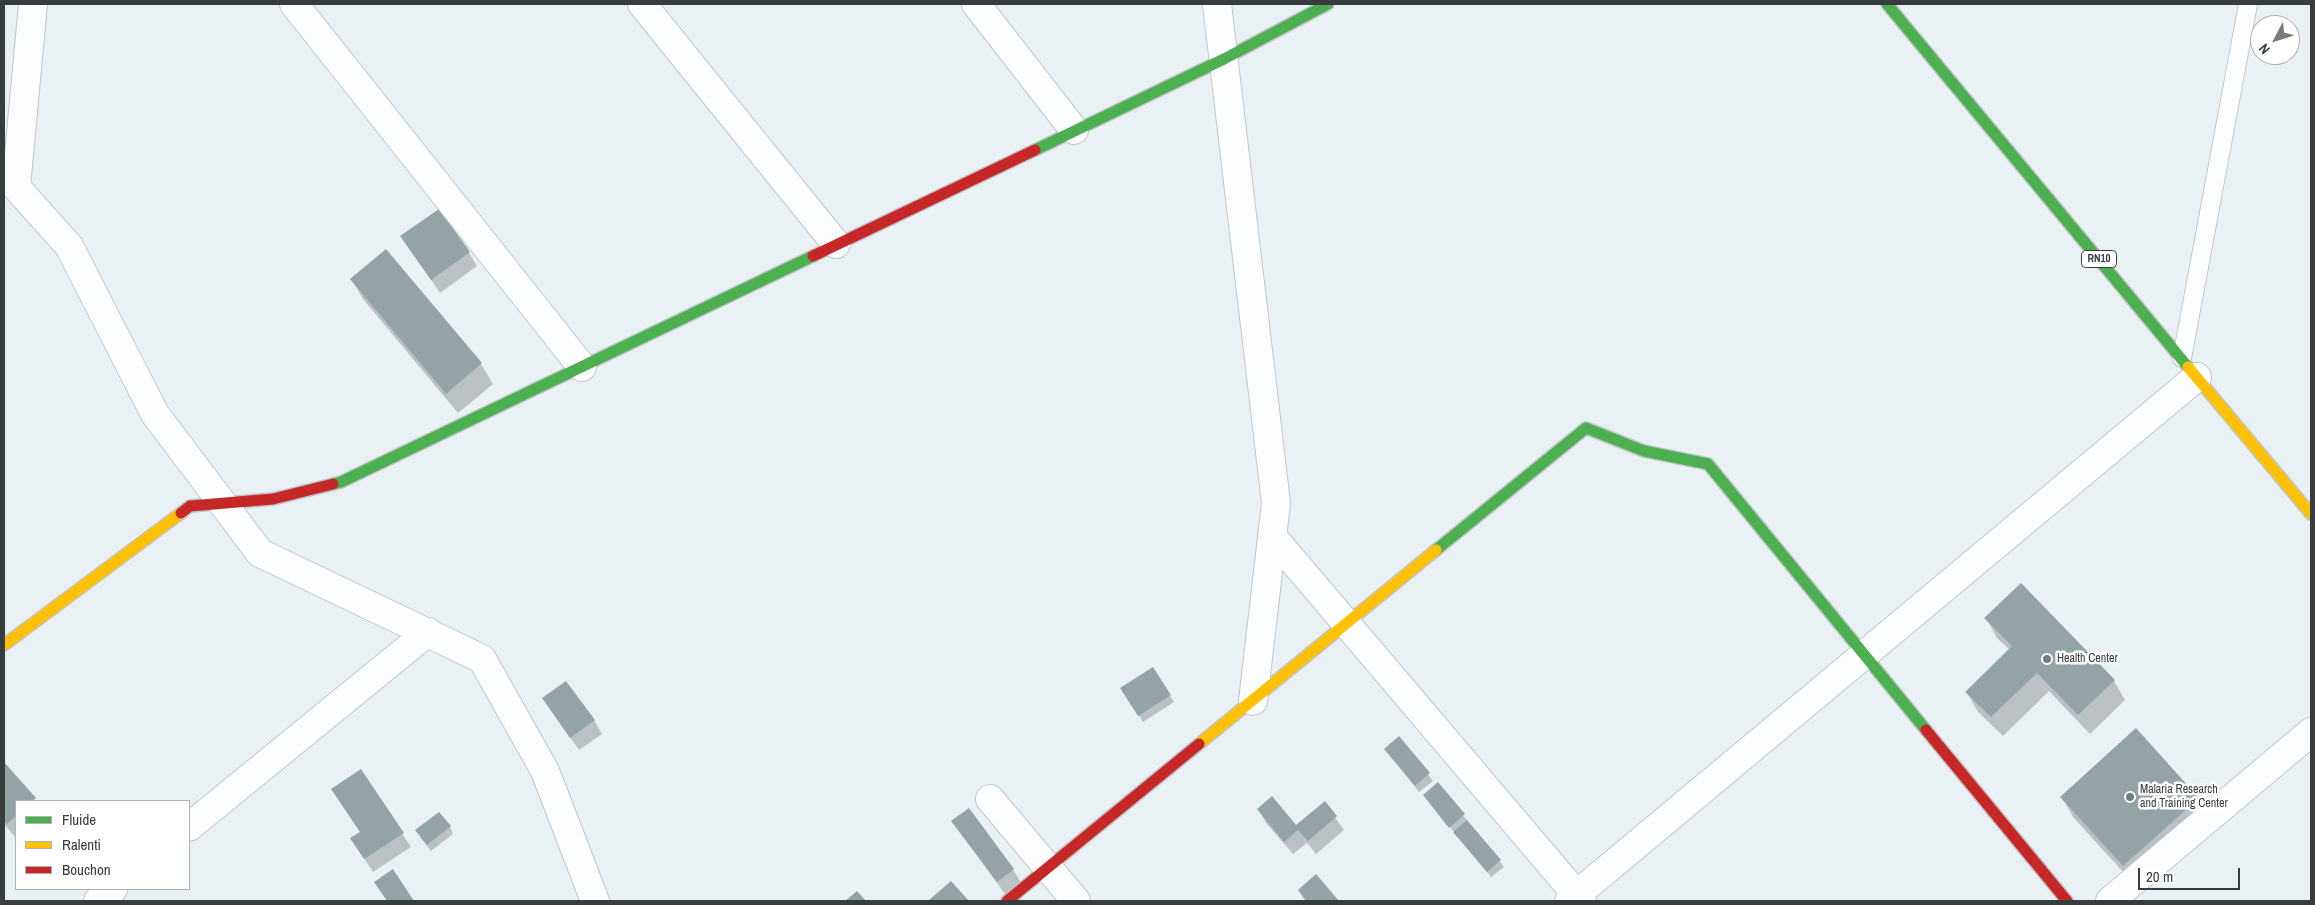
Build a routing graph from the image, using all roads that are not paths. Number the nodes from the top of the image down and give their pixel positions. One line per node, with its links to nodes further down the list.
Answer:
1 (33, 4): 14 (street)
2 (294, 4): 12 (street)
3 (642, 4): 11 (street)
4 (976, 4): 10 (street)
5 (1218, 4): 9 (street)
6 (1328, 4): 9 (main road)
7 (1887, 4): 13 (main road, RN10)
8 (2248, 4): 13 (lane)
9 (1224, 59): 10 (main road); 16 (street)
10 (1074, 130): 11 (main road)
11 (836, 244): 12 (main road)
12 (582, 367): 14 (main road)
13 (2189, 368): 15 (main road, RN10); 20 (street)
14 (223, 503): 18 (street); 19 (main road)
15 (2311, 514)
16 (1272, 536): 17 (street); 21 (street)
17 (1347, 624): 20 (main road); 21 (main road); 27 (street)
18 (428, 632): 24 (street); 29 (street)
19 (4, 645)
20 (1865, 653): 27 (street); 32 (main road)
21 (1253, 701): 25 (main road)
22 (2311, 732): 33 (street)
23 (990, 799): 25 (street)
24 (190, 826)
25 (1048, 868): 30 (main road); 31 (street)
26 (112, 890): 28 (street)
27 (1576, 899)
28 (98, 901)
29 (595, 901)
30 (1007, 901)
31 (1076, 901)
32 (2067, 901)
33 (2110, 901)

